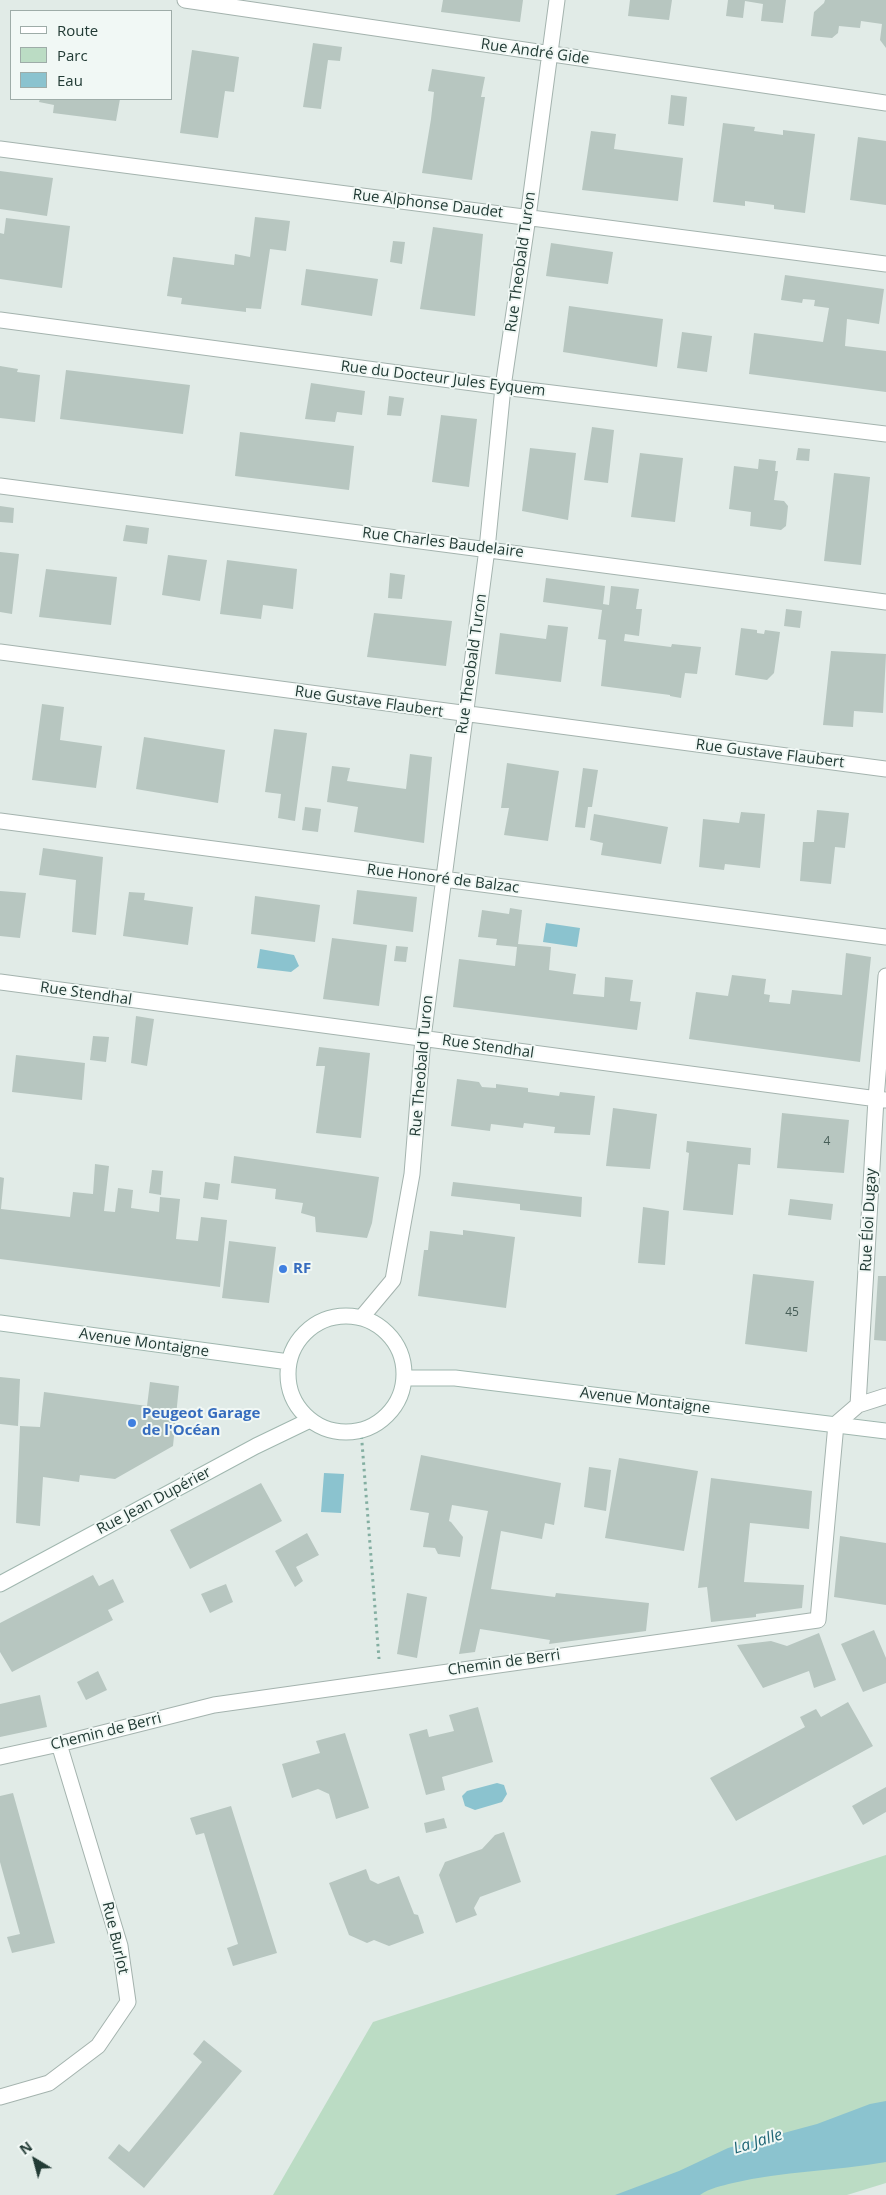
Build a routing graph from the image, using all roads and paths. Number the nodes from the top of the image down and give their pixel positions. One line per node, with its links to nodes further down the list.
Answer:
1 (185, 0): 3 (street, Rue André Gide)
2 (557, 0): 3 (street, Rue Theobald Turon)
3 (550, 54): 4 (street, Rue André Gide); 6 (street, Rue Theobald Turon)
4 (886, 103)
5 (0, 149): 6 (street, Rue Alphonse Daudet)
6 (528, 217): 7 (street, Rue Alphonse Daudet); 9 (street, Rue Theobald Turon)
7 (886, 264)
8 (0, 320): 9 (street, Rue du Docteur Jules Eyquem)
9 (503, 387): 10 (street, Rue du Docteur Jules Eyquem); 12 (street, Rue Theobald Turon)
10 (886, 434)
11 (0, 486): 12 (street, Rue Charles Baudelaire)
12 (487, 549): 13 (street, Rue Charles Baudelaire); 15 (street, Rue Theobald Turon)
13 (886, 602)
14 (0, 652): 15 (street, Rue Gustave Flaubert)
15 (465, 715): 16 (street, Rue Gustave Flaubert); 18 (street, Rue Theobald Turon)
16 (886, 769)
17 (0, 820): 18 (street, Rue Honoré de Balzac)
18 (444, 879): 19 (street, Rue Honoré de Balzac); 22 (street, Rue Theobald Turon)
19 (886, 936)
20 (886, 976): 23 (street, Rue Éloi Dugay)
21 (0, 982): 22 (street, Rue Stendhal)
22 (423, 1038): 23 (street, Rue Stendhal); 24 (street, Rue Theobald Turon)
23 (881, 1100): 29 (street, Rue Éloi Dugay)
24 (362, 1317): 26 (street); 27 (street)
25 (0, 1323): 26 (street, Avenue Montaigne)
26 (289, 1362): 30 (street)
27 (404, 1378): 31 (street, Avenue Montaigne); 32 (street)
28 (886, 1396): 29 (street)
29 (858, 1405): 31 (street)
30 (310, 1420): 32 (street); 34 (street, Rue Jean Dupérier)
31 (836, 1424): 33 (street, Avenue Montaigne); 35 (street, Chemin de Berri)
32 (361, 1430): 35 (path)
33 (886, 1431)
34 (0, 1584)
35 (380, 1680): 36 (street, Chemin de Berri)
36 (59, 1744): 37 (street, Chemin de Berri); 38 (street, Rue Burlot)
37 (0, 1757)
38 (0, 2097)

